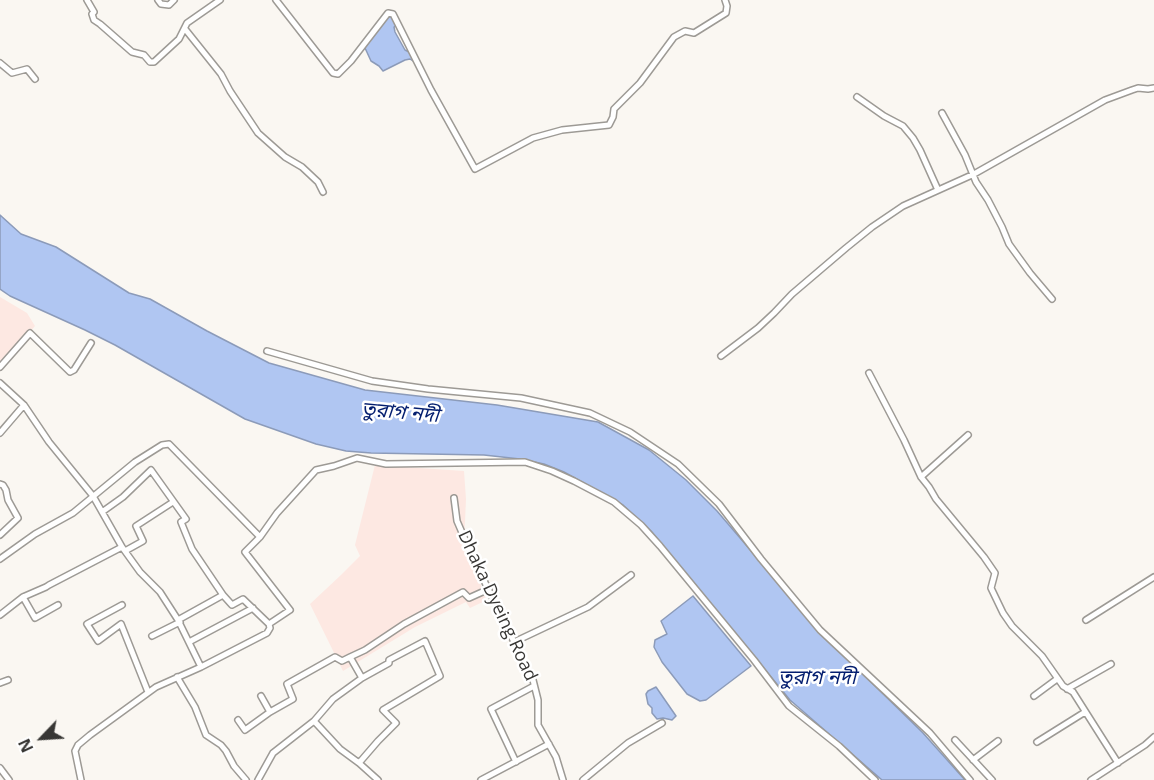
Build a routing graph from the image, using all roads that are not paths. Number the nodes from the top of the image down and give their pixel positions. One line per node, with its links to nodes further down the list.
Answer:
1 (87, 0): 7 (street)
2 (158, 0): 3 (street)
3 (174, 0)
4 (220, 0): 7 (street)
5 (276, 0): 6 (street)
6 (725, 0)
7 (185, 29): 15 (street)
8 (0, 63): 9 (street)
9 (35, 79)
10 (1154, 88): 13 (street)
11 (857, 97): 14 (street)
12 (942, 113): 13 (street)
13 (974, 174): 14 (street); 16 (street)
14 (938, 190): 19 (street)
15 (323, 192)
16 (1052, 299)
17 (91, 343): 20 (street)
18 (267, 351): 90 (street)
19 (721, 356)
20 (0, 367)
21 (868, 373): 28 (street)
22 (0, 383): 23 (street)
23 (24, 405): 24 (street); 30 (street)
24 (0, 433)
25 (968, 435): 28 (street)
26 (142, 458): 27 (street); 30 (street); 35 (street)
27 (151, 470): 32 (street); 33 (street)
28 (921, 477): 58 (street)
29 (0, 484): 34 (street)
30 (93, 496): 33 (street); 37 (street)
31 (454, 498): 40 (street, Dhaka Dyeing Road)
32 (173, 502): 36 (street); 41 (street)
33 (102, 512): 36 (street)
34 (0, 535)
35 (260, 537): 49 (street); 89 (street)
36 (124, 549): 42 (street); 48 (street)
37 (0, 559)
38 (631, 575): 52 (street)
39 (1154, 577): 47 (street)
40 (489, 589): 52 (street, Dhaka Dyeing Road); 53 (street)
41 (223, 595): 45 (street); 48 (street)
42 (23, 597): 43 (street); 46 (street)
43 (58, 605)
44 (122, 605): 63 (street)
45 (253, 608): 49 (street); 51 (street)
46 (0, 615)
47 (1086, 620)
48 (179, 621): 50 (street); 51 (street)
49 (269, 624): 55 (street)
50 (152, 636)
51 (189, 642): 55 (street)
52 (514, 642): 61 (street, Dhaka Dyeing Road)
53 (350, 657): 57 (street); 66 (street)
54 (1111, 664): 62 (street)
55 (201, 667): 56 (street)
56 (177, 677): 63 (street); 83 (street)
57 (362, 678): 69 (street); 78 (street)
58 (1057, 679): 62 (street); 65 (street)
59 (8, 680): 60 (street)
60 (0, 683)
61 (534, 686): 75 (street, Dhaka Dyeing Road); 77 (street)
62 (1067, 689): 67 (street)
63 (148, 692): 82 (street)
64 (261, 696): 66 (street)
65 (1034, 696)
66 (270, 712): 68 (street)
67 (1085, 712): 74 (street); 79 (street)
68 (238, 720)
69 (314, 721): 78 (street); 84 (street)
70 (662, 723): 88 (street)
71 (1154, 737): 79 (street)
72 (955, 740): 76 (street)
73 (998, 741): 76 (street)
74 (1037, 742)
75 (549, 744): 77 (street); 87 (street, Dhaka Dyeing Road)
76 (973, 760): 91 (street)
77 (516, 762): 86 (street)
78 (359, 763): 85 (street)
79 (1118, 763): 92 (street)
80 (0, 768): 81 (street)
81 (9, 780)
82 (81, 780)
83 (246, 780)
84 (258, 780)
85 (378, 780)
86 (482, 780)
87 (563, 780)
88 (583, 780)
89 (875, 780)
90 (970, 780)
91 (992, 780)
92 (1091, 780)

